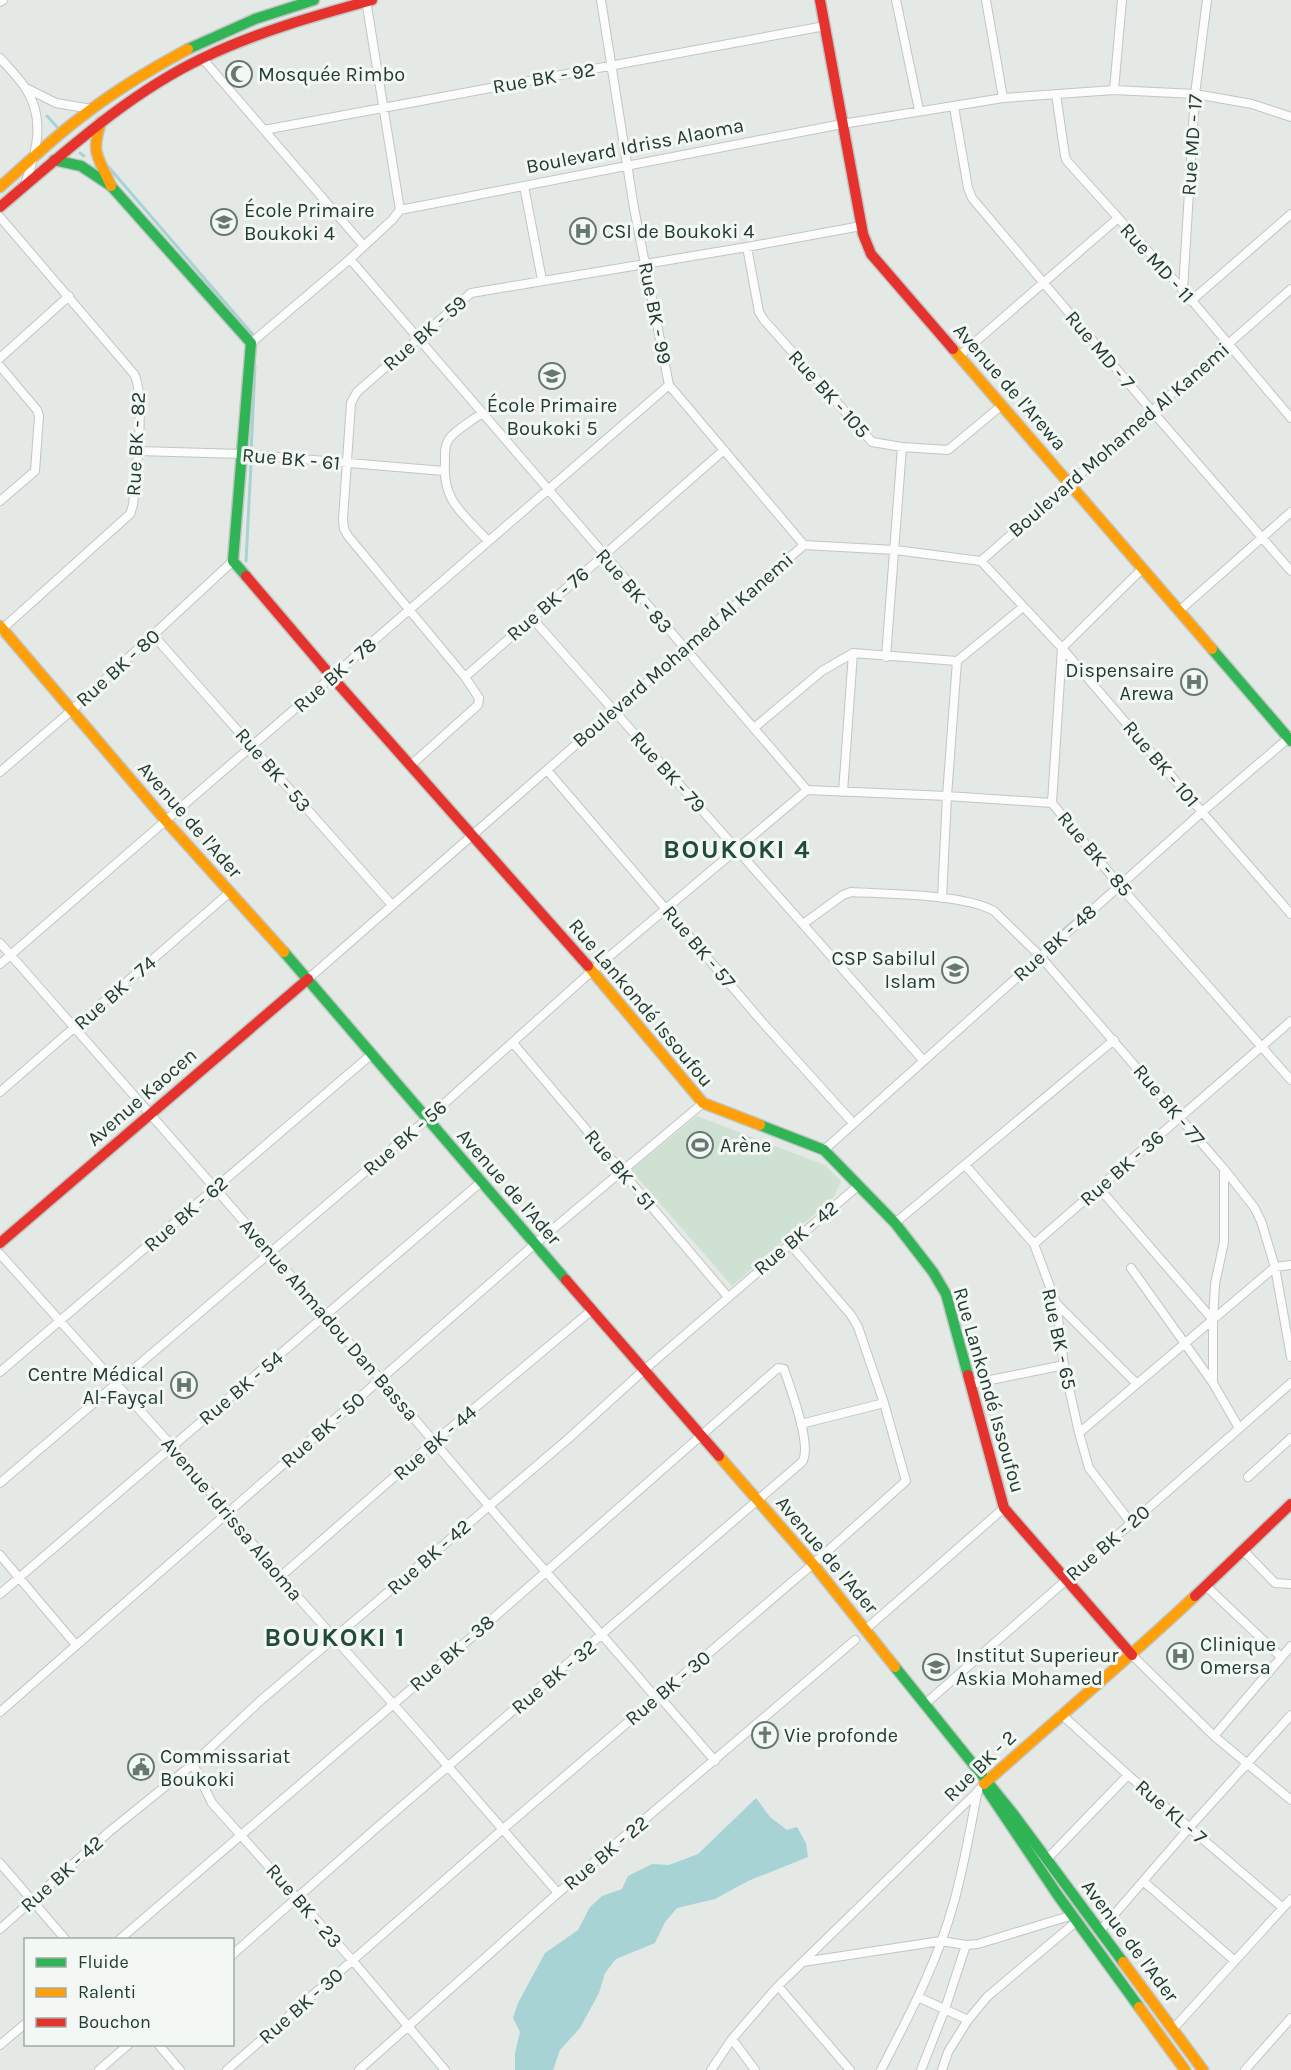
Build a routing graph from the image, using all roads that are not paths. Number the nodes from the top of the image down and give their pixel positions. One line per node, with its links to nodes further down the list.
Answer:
1 (314, 0): 20 (street)
2 (368, 0): 11 (street); 18 (street)
3 (601, 0): 12 (street, Rue BK - 99)
4 (820, 0): 9 (street, Avenue de l'Arewa)
5 (896, 0): 21 (street)
6 (986, 0): 17 (street)
7 (1122, 0): 14 (street)
8 (1208, 0): 16 (street, Rue MD - 17)
9 (825, 26): 12 (street, Rue BK - 92); 24 (street, Avenue de l'Arewa)
10 (0, 58): 13 (street)
11 (202, 58): 23 (street); 25 (street)
12 (611, 66): 18 (street, Rue BK - 92); 28 (street, Rue BK - 99)
13 (25, 87): 20 (street); 26 (street)
14 (1114, 90): 15 (street, Boulevard Idriss Alaoma); 16 (street, Boulevard Idriss Alaoma)
15 (1056, 94): 17 (street, Boulevard Idriss Alaoma); 37 (street, Rue MD - 11)
16 (1195, 94): 22 (street, Boulevard Idriss Alaoma); 46 (street, Rue MD - 17)
17 (1003, 98): 19 (street, Boulevard Idriss Alaoma)
18 (383, 107): 25 (street, Rue BK - 92); 34 (street)
19 (954, 107): 21 (street, Boulevard Idriss Alaoma); 44 (street, Rue MD - 7)
20 (91, 109): 26 (street)
21 (919, 110): 24 (street, Boulevard Idriss Alaoma)
22 (1291, 117)
23 (100, 122): 27 (street); 29 (street)
24 (842, 124): 28 (street, Boulevard Idriss Alaoma); 38 (street, Avenue de l'Arewa)
25 (264, 130): 39 (street)
26 (34, 157): 31 (street); 32 (street)
27 (54, 160): 29 (street); 32 (street)
28 (627, 165): 30 (street, Boulevard Idriss Alaoma); 42 (street, Rue BK - 99)
29 (111, 186): 50 (street)
30 (524, 186): 34 (street, Boulevard Idriss Alaoma); 43 (street)
31 (0, 187)
32 (23, 187): 33 (street)
33 (0, 207)
34 (399, 210): 39 (street)
35 (1291, 214): 48 (street)
36 (0, 217): 47 (street, Rue BK - 82)
37 (1118, 219): 44 (street); 46 (street, Rue MD - 11)
38 (861, 226): 40 (street, Rue BK - 59); 52 (street, Avenue de l'Arewa)
39 (364, 246): 41 (street)
40 (747, 247): 42 (street, Rue BK - 59); 60 (street, Rue BK - 105)
41 (350, 259): 49 (street, Rue BK - 83); 50 (street)
42 (645, 264): 43 (street, Rue BK - 59); 55 (street, Rue BK - 99)
43 (542, 280): 49 (street, Rue BK - 59)
44 (1043, 283): 52 (street); 57 (street, Rue MD - 7)
45 (1291, 289): 51 (street, Boulevard Mohamed Al Kanemi)
46 (1183, 290): 48 (street, Rue MD - 11)
47 (69, 296): 53 (street); 62 (street, Rue BK - 82)
48 (1191, 301): 51 (street, Rue MD - 11)
49 (417, 338): 58 (street, Rue BK - 83); 64 (street, Rue BK - 59)
50 (251, 343): 63 (street)
51 (1228, 345): 57 (street, Boulevard Mohamed Al Kanemi); 59 (street, Rue MD - 11)
52 (959, 356): 56 (street, Avenue de l'Arewa)
53 (0, 358)
54 (0, 366): 68 (street)
55 (669, 385): 61 (street, Rue BK - 99); 67 (street, Rue BK - 78)
56 (1001, 406): 60 (street, Rue BK - 105); 66 (street, Avenue de l'Arewa)
57 (1152, 411): 66 (street, Boulevard Mohamed Al Kanemi); 70 (street, Rue MD - 7)
58 (482, 413): 65 (street); 67 (street, Rue BK - 83)
59 (1291, 418)
60 (902, 447): 73 (street)
61 (724, 450): 72 (street, Rue BK - 99); 74 (street, Rue BK - 76)
62 (138, 451): 63 (street, Rue BK - 61); 83 (street, Rue BK - 82)
63 (242, 454): 64 (street, Rue BK - 61); 75 (street)
64 (346, 464): 65 (street, Rue BK - 61); 81 (street, Rue BK - 59)
65 (444, 471): 71 (street)
66 (1069, 483): 76 (street, Boulevard Mohamed Al Kanemi); 77 (street, Avenue de l'Arewa)
67 (547, 489): 71 (street, Rue BK - 78); 74 (street, Rue BK - 83)
68 (0, 501)
69 (1291, 512): 70 (street)
70 (1261, 536): 78 (street, Rue MD - 7); 80 (street)
71 (488, 541): 81 (street, Rue BK - 78)
72 (804, 544): 73 (street, Boulevard Mohamed Al Kanemi); 85 (street, Boulevard Mohamed Al Kanemi)
73 (895, 550): 76 (street, Boulevard Mohamed Al Kanemi); 88 (street)
74 (603, 555): 82 (street, Rue BK - 76); 85 (street, Rue BK - 83)
75 (233, 561): 84 (street, Rue BK - 80); 90 (street, Rue Lankondé Issoufou)
76 (981, 561): 79 (street, Rue BK - 101)
77 (1142, 569): 80 (street, Avenue de l'Arewa); 86 (street)
78 (1291, 571)
79 (1023, 607): 86 (street, Rue BK - 101); 89 (street)
80 (1179, 610): 95 (street, Avenue de l'Arewa)
81 (409, 611): 90 (street, Rue BK - 78); 91 (street, Rue BK - 59)
82 (532, 618): 91 (street, Rue BK - 76); 92 (street, Rue BK - 79)
83 (1, 629): 93 (street, Avenue de l'Ader)
84 (153, 636): 93 (street, Rue BK - 80); 96 (street, Rue BK - 53)
85 (684, 648): 92 (street, Boulevard Mohamed Al Kanemi); 94 (street, Rue BK - 83)
86 (1062, 648): 103 (street, Rue BK - 85); 104 (street, Rue BK - 101)
87 (853, 654): 88 (street); 94 (street); 101 (street)
88 (886, 657): 89 (street)
89 (957, 661): 102 (street)
90 (332, 677): 96 (street, Rue BK - 78); 97 (street, Rue Lankondé Issoufou)
91 (465, 677): 97 (street)
92 (614, 710): 98 (street, Boulevard Mohamed Al Kanemi); 107 (street, Rue BK - 79)
93 (71, 711): 99 (street, Rue BK - 80); 105 (street, Avenue de l'Ader)
94 (754, 728): 100 (street, Rue BK - 83)
95 (1290, 738): 104 (street, Rue BK - 48)
96 (252, 747): 105 (street, Rue BK - 78); 111 (street, Rue BK - 53)
97 (411, 765): 106 (street, Rue Lankondé Issoufou)
98 (547, 770): 106 (street, Boulevard Mohamed Al Kanemi); 112 (street, Rue BK - 57)
99 (0, 772)
100 (807, 790): 101 (street); 107 (street, Rue BK - 56)
101 (843, 792): 102 (street)
102 (947, 796): 103 (street); 110 (street)
103 (1052, 803): 108 (street, Rue BK - 85)
104 (1202, 812): 108 (street, Rue BK - 48); 113 (street, Rue BK - 101)
105 (166, 821): 109 (street, Avenue de l'Ader); 116 (street, Rue BK - 78)
106 (471, 836): 111 (street, Boulevard Mohamed Al Kanemi); 119 (street, Rue Lankondé Issoufou)
107 (737, 849): 112 (street, Rue BK - 56); 114 (street, Rue BK - 79)
108 (1119, 885): 117 (street, Rue BK - 48); 125 (street, Rue BK - 85)
109 (230, 893): 120 (street, Avenue de l'Ader); 122 (street, Rue BK - 74)
110 (942, 898): 114 (street); 117 (street)
111 (392, 905): 120 (street, Boulevard Mohamed Al Kanemi)
112 (666, 909): 119 (street, Rue BK - 56); 134 (street, Rue BK - 57)
113 (1291, 914)
114 (803, 924): 127 (street, Rue BK - 79)
115 (0, 943): 116 (street, Avenue Ahmadou Dan Bassa)
116 (10, 955): 118 (street, Rue BK - 78); 122 (street, Avenue Ahmadou Dan Bassa)
117 (1040, 956): 123 (street, Rue BK - 77); 127 (street, Rue BK - 48)
118 (0, 964)
119 (592, 971): 124 (street, Rue BK - 56); 130 (street, Rue Lankondé Issoufou)
120 (308, 979): 126 (street, Avenue de l'Ader); 131 (street, Avenue Kaocen)
121 (1291, 1021): 125 (street, Rue BK - 36)
122 (76, 1028): 129 (street, Rue BK - 74); 131 (street, Avenue Ahmadou Dan Bassa)
123 (1114, 1040): 132 (street, Rue BK - 77); 136 (street)
124 (513, 1043): 133 (street, Rue BK - 56); 138 (street, Rue BK - 51)
125 (1262, 1047): 128 (street, Rue BK - 85); 132 (street, Rue BK - 36)
126 (372, 1054): 133 (street, Avenue de l'Ader); 141 (street, Rue BK - 62)
127 (923, 1060): 134 (street, Rue BK - 48)
128 (1291, 1080)
129 (0, 1092)
130 (702, 1103): 135 (street, Rue Lankondé Issoufou); 138 (street, Rue BK - 50)
131 (150, 1115): 141 (street, Avenue Ahmadou Dan Bassa); 144 (street, Avenue Kaocen)
132 (1179, 1118): 137 (street, Rue BK - 77); 142 (street, Rue BK - 36)
133 (427, 1119): 139 (street, Avenue de l'Ader); 148 (street, Rue BK - 56)
134 (853, 1123): 135 (street, Rue BK - 48)
135 (824, 1150): 140 (street, Rue Lankondé Issoufou)
136 (966, 1166): 143 (street); 147 (street, Rue BK - 65)
137 (1224, 1169): 151 (street, Rue BK - 77); 157 (street)
138 (622, 1171): 145 (street, Rue BK - 50); 153 (street, Rue BK - 51)
139 (482, 1182): 145 (street, Avenue de l'Ader); 156 (street, Rue BK - 54)
140 (859, 1185): 143 (street, Rue Lankondé Issoufou); 146 (street, Rue BK - 42)
141 (216, 1188): 148 (street, Avenue Ahmadou Dan Bassa); 158 (street, Rue BK - 62)
142 (1099, 1188): 147 (street, Rue BK - 36); 157 (street)
143 (896, 1223): 169 (street, Rue Lankondé Issoufou)
144 (0, 1243)
145 (535, 1244): 155 (street, Avenue de l'Ader); 165 (street, Rue BK - 50)
146 (790, 1244): 153 (street, Rue BK - 42); 171 (street, Rue BK - 30)
147 (1034, 1244): 154 (street, Rue BK - 65)
148 (272, 1252): 156 (street, Avenue Ahmadou Dan Bassa); 168 (street, Rue BK - 56)
149 (0, 1254): 158 (street, Avenue Idrissa Alaoma)
150 (1291, 1265): 151 (street)
151 (1275, 1267): 157 (street); 160 (street)
152 (1131, 1268): 159 (street)
153 (728, 1297): 163 (street, Rue BK - 42)
154 (1056, 1303): 161 (street, Rue BK - 65); 170 (street)
155 (592, 1310): 163 (street, Avenue de l'Ader); 177 (street, Rue BK - 44)
156 (327, 1316): 165 (street, Avenue Ahmadou Dan Bassa); 178 (street, Rue BK - 54)
157 (1213, 1320): 159 (street); 166 (street)
158 (60, 1321): 164 (street, Rue BK - 62); 168 (street, Avenue Idrissa Alaoma)
159 (1184, 1343): 166 (street); 170 (street)
160 (1291, 1357)
161 (1064, 1365): 169 (street); 174 (street, Rue BK - 65)
162 (784, 1369): 172 (street, Rue BK - 32); 175 (street, Rue BK - 38)
163 (644, 1370): 175 (street, Avenue de l'Ader); 183 (street, Rue BK - 42)
164 (0, 1372)
165 (381, 1379): 177 (street, Avenue Ahmadou Dan Bassa); 185 (street, Rue BK - 50)
166 (1213, 1383): 173 (street)
167 (1291, 1383): 173 (street, Rue BK - 20)
168 (116, 1384): 178 (street, Avenue Idrissa Alaoma); 180 (street, Rue BK - 56)
169 (971, 1384): 184 (street, Rue Lankondé Issoufou)
170 (1137, 1384): 174 (street)
171 (884, 1402): 172 (street); 189 (street, Rue BK - 30)
172 (801, 1424): 181 (street, Rue BK - 32)
173 (1239, 1428): 186 (street, Rue BK - 20)
174 (1079, 1433): 186 (street, Rue BK - 65)
175 (701, 1436): 181 (street, Avenue de l'Ader); 190 (street, Rue BK - 38)
176 (1291, 1438): 179 (street)
177 (434, 1442): 183 (street, Avenue Ahmadou Dan Bassa); 192 (street, Rue BK - 44)
178 (172, 1446): 185 (street, Avenue Idrissa Alaoma); 191 (street, Rue BK - 54)
179 (1248, 1477)
180 (0, 1483)
181 (758, 1500): 189 (street, Avenue de l'Ader); 198 (street, Rue BK - 32)
182 (1291, 1504): 187 (street, Rue BK - 2)
183 (488, 1506): 190 (street, Avenue Ahmadou Dan Bassa); 199 (street, Rue BK - 42)
184 (1004, 1508): 193 (street, Rue Lankondé Issoufou); 197 (street)
185 (227, 1512): 192 (street, Avenue Idrissa Alaoma); 201 (street, Rue BK - 50)
186 (1131, 1523): 193 (street, Rue BK - 20)
187 (1243, 1550): 194 (street); 195 (street, Rue BK - 2)
188 (0, 1555): 191 (street)
189 (813, 1564): 197 (street, Avenue de l'Ader); 205 (street, Rue BK - 30)
190 (546, 1571): 198 (street, Avenue Ahmadou Dan Bassa); 206 (street, Rue BK - 38)
191 (20, 1577): 196 (street, Rue BK - 54); 201 (street)
192 (280, 1577): 199 (street, Avenue Idrissa Alaoma)
193 (1065, 1580): 203 (street, Rue Lankondé Issoufou); 207 (street, Rue BK - 20)
194 (1291, 1584)
195 (1206, 1586): 203 (street, Rue BK - 2); 204 (street)
196 (0, 1594)
197 (866, 1629): 207 (street, Avenue de l'Ader)
198 (603, 1635): 205 (street, Avenue Ahmadou Dan Bassa); 215 (street, Rue BK - 32)
199 (335, 1638): 206 (street, Avenue Idrissa Alaoma); 213 (street, Rue BK - 42)
200 (855, 1640): 212 (street, Rue BK - 22)
201 (76, 1645): 208 (street, Rue BK - 50)
202 (1291, 1646): 204 (street)
203 (1132, 1655): 209 (street, Rue BK - 2); 211 (street)
204 (1281, 1657): 211 (street)
205 (657, 1697): 212 (street, Avenue Ahmadou Dan Bassa); 220 (street, Rue BK - 30)
206 (393, 1703): 215 (street, Avenue Idrissa Alaoma); 221 (street, Rue BK - 38)
207 (925, 1704): 217 (street, Avenue de l'Ader)
208 (0, 1712)
209 (1061, 1714): 216 (street, Rue KL - 7); 217 (street, Rue BK - 2)
210 (1291, 1715): 214 (street)
211 (1214, 1736): 214 (street)
212 (715, 1761): 225 (street, Rue BK - 22)
213 (193, 1764): 221 (street, Rue BK - 23); 228 (street, Rue BK - 42)
214 (1248, 1764): 218 (street); 219 (street)
215 (449, 1767): 220 (street, Avenue Idrissa Alaoma); 226 (street, Rue BK - 32)
216 (1128, 1775): 219 (street, Rue KL - 7); 222 (street)
217 (983, 1784): 222 (street, Avenue de l'Ader); 230 (street, Avenue de l'Ader); 235 (street); 240 (street, Rue BK - 2)
218 (1291, 1800)
219 (1189, 1828): 224 (street); 229 (street, Rue KL - 7)
220 (503, 1829): 225 (street, Avenue Idrissa Alaoma); 238 (street, Rue BK - 30)
221 (241, 1834): 226 (street, Rue BK - 23); 234 (street, Rue BK - 38)
222 (1047, 1859): 232 (street, Avenue de l'Ader)
223 (0, 1863): 228 (street)
224 (1143, 1881): 232 (street); 239 (street)
225 (558, 1893): 247 (street, Rue BK - 22)
226 (297, 1898): 237 (street, Rue BK - 32); 238 (street, Rue BK - 23)
227 (1291, 1899): 229 (street)
228 (32, 1900): 231 (street, Rue BK - 42); 233 (street)
229 (1283, 1908): 239 (street)
230 (1075, 1918): 236 (street); 245 (street); 264 (street, Avenue de l'Ader)
231 (0, 1929)
232 (1100, 1931): 248 (street, Avenue de l'Ader)
233 (64, 1938)
234 (121, 1938)
235 (941, 1941): 236 (street); 240 (street); 242 (street)
236 (966, 1945): 243 (street)
237 (234, 1953)
238 (353, 1961): 247 (street, Rue BK - 23); 255 (street, Rue BK - 30)
239 (1235, 1961): 248 (street)
240 (802, 1962): 241 (street, Rue BK - 2)
241 (778, 1986): 249 (street, Rue BK - 2); 260 (street)
242 (918, 1997): 243 (street); 261 (street)
243 (945, 2009): 245 (street); 262 (street)
244 (1291, 2018): 266 (street)
245 (968, 2020): 263 (street)
246 (24, 2025): 250 (street)
247 (408, 2027): 256 (street, Rue BK - 22); 257 (street, Rue BK - 23)
248 (1173, 2029): 265 (street, Avenue de l'Ader)
249 (732, 2038): 258 (street, Rue BK - 2); 259 (street)
250 (0, 2046)
251 (127, 2046): 253 (street)
252 (160, 2046): 254 (street)
253 (99, 2070)
254 (180, 2070)
255 (227, 2070)
256 (359, 2070)
257 (446, 2070)
258 (711, 2070)
259 (755, 2070)
260 (850, 2070)
261 (881, 2070)
262 (921, 2070)
263 (942, 2070)
264 (1185, 2070)
265 (1203, 2070)
266 (1245, 2070)

